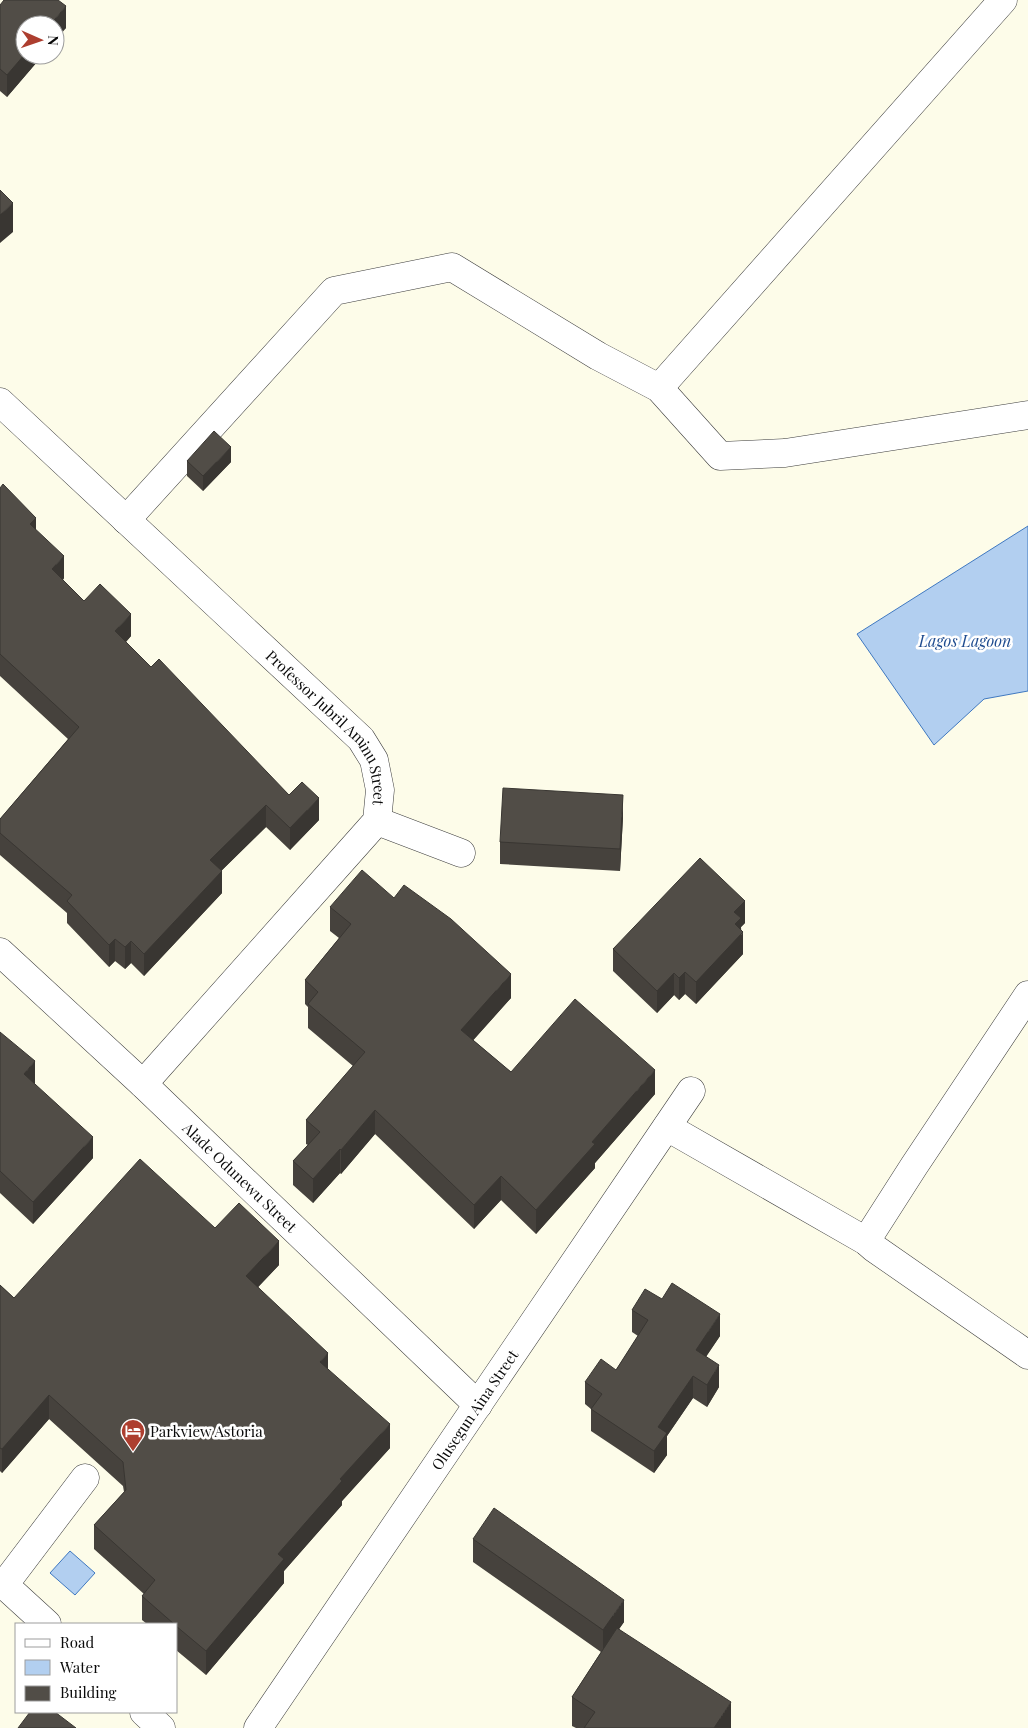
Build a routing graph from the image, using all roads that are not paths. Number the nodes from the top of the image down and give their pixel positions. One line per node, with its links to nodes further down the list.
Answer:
1 (1003, 0): 2 (street)
2 (659, 388): 4 (street); 5 (street)
3 (0, 402): 5 (street, Professor Jubril Aminu Street)
4 (1028, 415)
5 (126, 520): 6 (street, Professor Jubril Aminu Street)
6 (377, 820): 7 (street); 10 (street, Professor Jubril Aminu Street)
7 (461, 853)
8 (0, 952): 10 (street, Alade Odunewu Street)
9 (1028, 995): 13 (street)
10 (144, 1084): 15 (street, Alade Odunewu Street)
11 (691, 1091): 12 (street, Olusegun Aina Street)
12 (667, 1127): 13 (street); 15 (street, Olusegun Aina Street)
13 (866, 1241): 14 (street)
14 (1028, 1354)
15 (478, 1405): 21 (street, Olusegun Aina Street)
16 (85, 1478): 17 (street)
17 (2, 1583): 18 (street)
18 (46, 1623)
19 (145, 1713): 20 (street)
20 (162, 1728)
21 (258, 1728)

